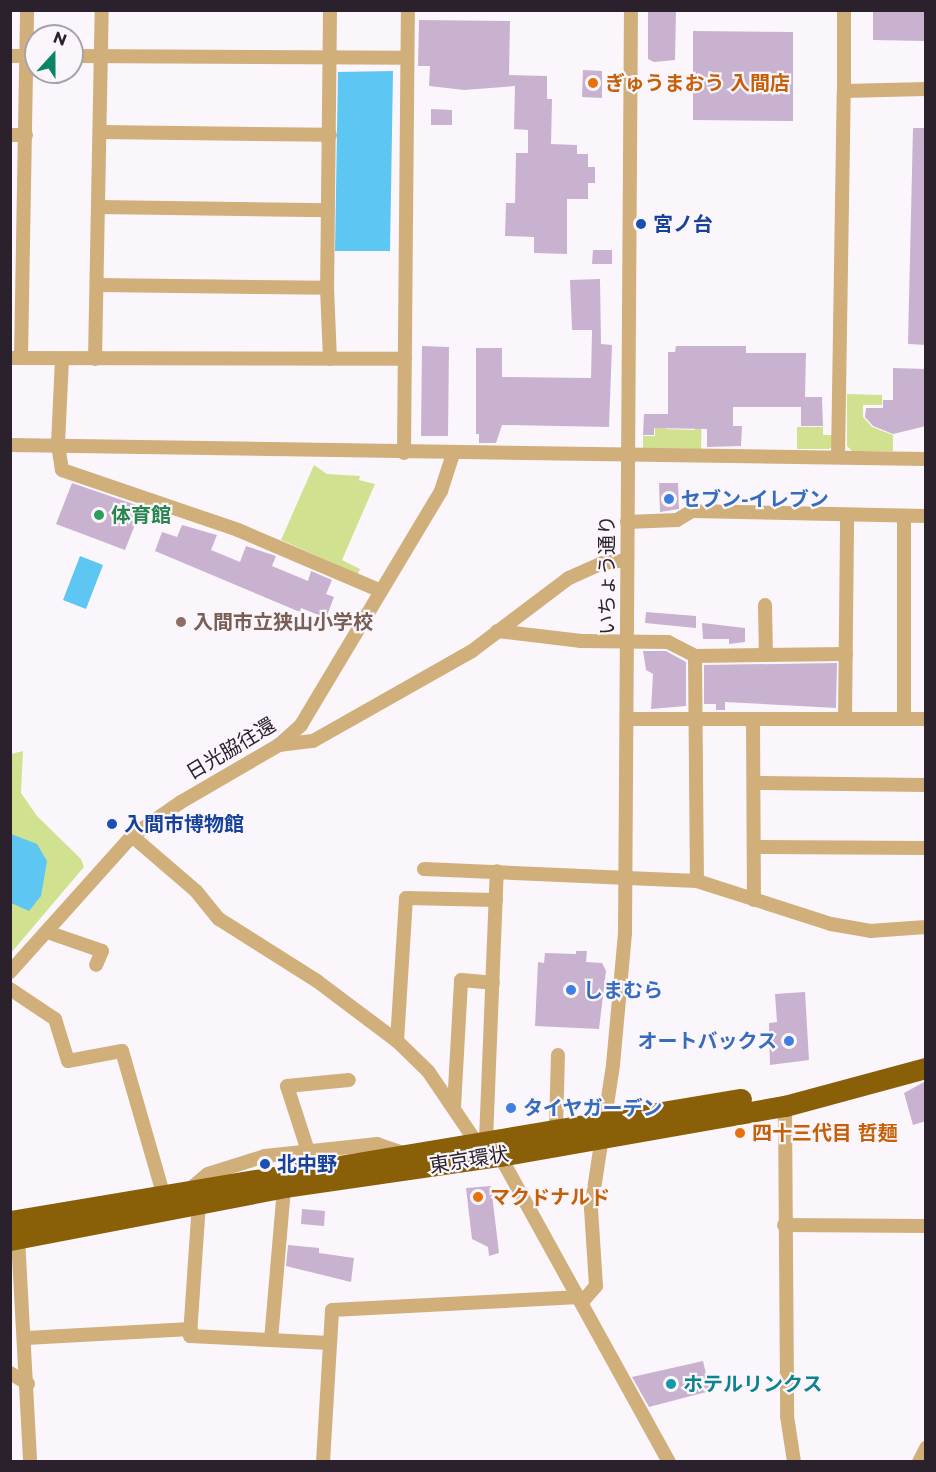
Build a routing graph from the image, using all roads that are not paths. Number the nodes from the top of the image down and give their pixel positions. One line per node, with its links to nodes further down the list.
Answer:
1 (102, 10): 7 (street)
2 (330, 10): 8 (street)
3 (408, 10): 9 (street)
4 (631, 10): 32 (street, いちょう通り)
5 (844, 10): 12 (street)
6 (84, 56): 7 (street)
7 (102, 56): 8 (street); 13 (street)
8 (331, 58): 9 (street); 16 (street)
9 (407, 58): 27 (street)
10 (30, 84): 15 (street)
11 (926, 89): 12 (street)
12 (844, 91): 33 (street)
13 (100, 132): 16 (street); 18 (street)
14 (10, 135): 15 (street)
15 (26, 135): 17 (street)
16 (330, 135): 19 (street)
17 (18, 205): 20 (street)
18 (99, 207): 19 (street); 21 (street)
19 (328, 210): 22 (street)
20 (17, 282): 23 (street)
21 (97, 285): 22 (street); 25 (street)
22 (327, 288): 26 (street)
23 (16, 358): 24 (street)
24 (62, 358): 25 (street); 29 (street)
25 (95, 359): 26 (street)
26 (330, 359): 27 (street)
27 (405, 359): 30 (street)
28 (10, 445): 29 (street)
29 (58, 445): 30 (street); 40 (street)
30 (404, 453): 31 (street)
31 (453, 454): 32 (street); 40 (street, 日光脇往還)
32 (627, 455): 33 (street); 38 (street, いちょう通り)
33 (838, 457): 34 (street)
34 (926, 459)
35 (847, 515): 36 (street); 38 (street); 44 (street)
36 (904, 516): 37 (street); 51 (street)
37 (926, 516)
38 (627, 522): 39 (street, いちょう通り)
39 (627, 561): 42 (street); 43 (street, いちょう通り)
40 (381, 591): 53 (street, 日光脇往還)
41 (765, 605): 45 (street)
42 (497, 631): 43 (street); 53 (street)
43 (627, 639): 46 (street); 47 (street, いちょう通り)
44 (846, 654): 45 (street); 50 (street)
45 (765, 655): 46 (street)
46 (695, 656): 48 (street)
47 (627, 719): 48 (street); 61 (street, いちょう通り)
48 (696, 719): 49 (street); 62 (street)
49 (753, 719): 50 (street); 54 (street)
50 (845, 719): 51 (street)
51 (904, 719): 52 (street)
52 (926, 719)
53 (279, 745): 56 (street, 日光脇往還)
54 (754, 783): 55 (street); 57 (street)
55 (926, 785)
56 (132, 836): 66 (street, 日光脇往還); 71 (street)
57 (754, 847): 58 (street); 64 (street)
58 (926, 848)
59 (424, 869): 60 (street)
60 (497, 871): 61 (street); 63 (street)
61 (626, 877): 62 (street); 79 (street, いちょう通り)
62 (698, 881): 64 (street)
63 (496, 900): 69 (street); 71 (street)
64 (754, 900): 65 (street)
65 (926, 927)
66 (46, 932): 67 (street); 68 (street, 日光脇往還)
67 (96, 965)
68 (10, 972)
69 (493, 982): 77 (street); 80 (street)
70 (10, 989): 84 (street)
71 (398, 1041): 77 (street)
72 (926, 1053): 79 (highway, 東京環状)
73 (558, 1055): 78 (street)
74 (926, 1068): 76 (highway, 東京環状)
75 (349, 1080): 81 (street)
76 (785, 1106): 79 (highway, 東京環状); 86 (street)
77 (454, 1107): 80 (street)
78 (556, 1129): 79 (highway, 東京環状); 80 (highway, 東京環状)
79 (602, 1129): 80 (highway, 東京環状); 89 (street, いちょう通り)
80 (487, 1146): 82 (highway, 東京環状); 83 (highway, 東京環状); 89 (street)
81 (308, 1151): 82 (street); 85 (street)
82 (403, 1153): 85 (highway, 東京環状)
83 (284, 1187): 85 (highway, 東京環状); 92 (street)
84 (163, 1193): 85 (highway, 東京環状); 88 (highway, 東京環状)
85 (195, 1196): 88 (highway, 東京環状); 90 (street)
86 (784, 1225): 87 (street); 100 (street)
87 (926, 1226)
88 (13, 1233): 91 (street)
89 (581, 1299): 93 (street); 99 (street)
90 (191, 1329): 91 (street); 92 (street)
91 (26, 1338): 95 (street)
92 (271, 1340): 93 (street)
93 (330, 1343): 98 (street)
94 (10, 1373): 95 (street)
95 (28, 1384): 97 (street)
96 (926, 1448): 101 (street)
97 (30, 1461)
98 (323, 1461)
99 (669, 1461)
100 (794, 1461)
101 (919, 1461)

